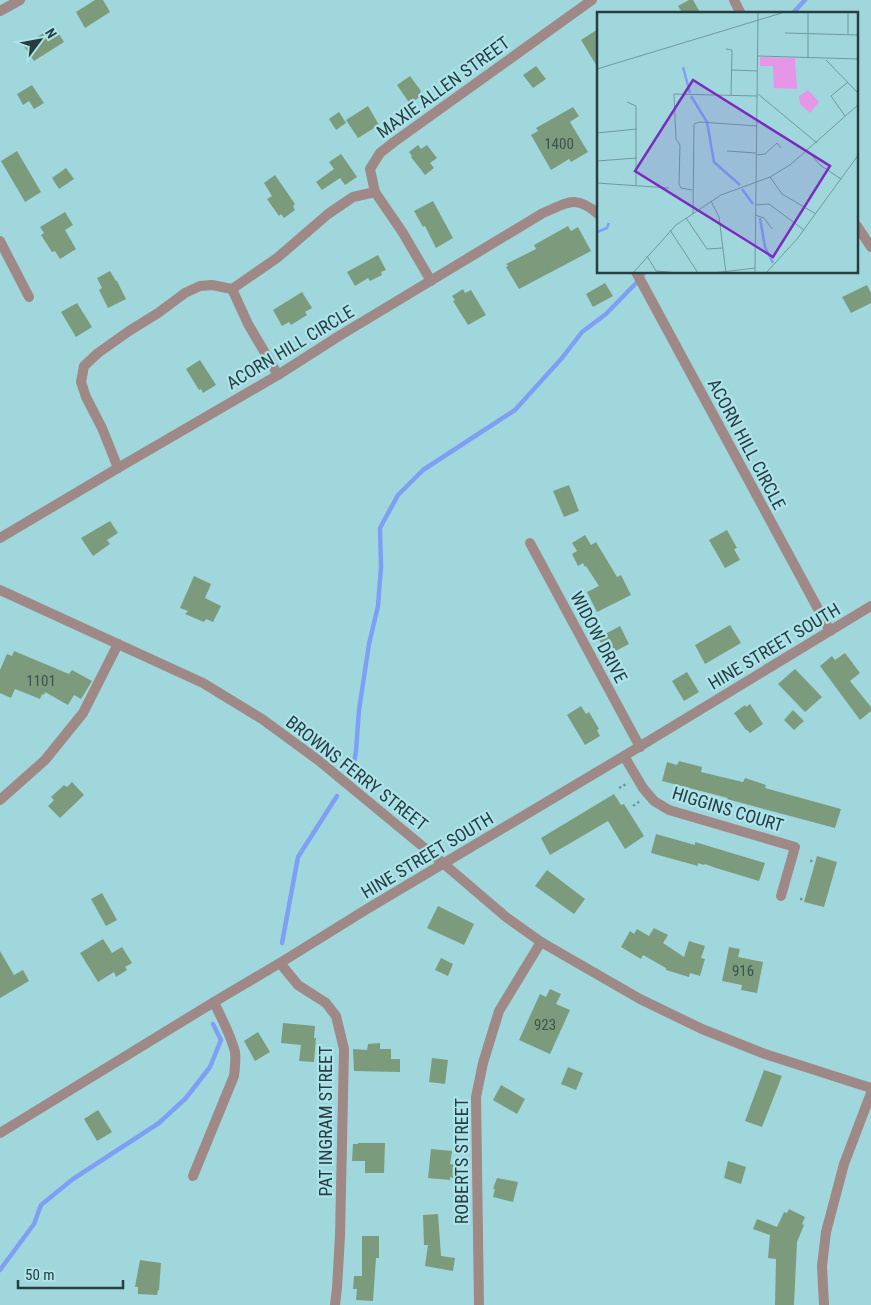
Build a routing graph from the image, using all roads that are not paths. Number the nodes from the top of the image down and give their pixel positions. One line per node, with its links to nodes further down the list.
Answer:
1 (20, 0): 4 (street)
2 (592, 0): 6 (street, MAXIE ALLEN STREET)
3 (734, 0): 5 (street)
4 (0, 12)
5 (741, 12)
6 (375, 192): 12 (street); 13 (street)
7 (597, 213): 12 (street, ACORN HILL CIRCLE)
8 (858, 228): 10 (street)
9 (0, 242): 14 (street)
10 (871, 247)
11 (637, 274): 21 (street, ACORN HILL CIRCLE)
12 (431, 281): 15 (street, ACORN HILL CIRCLE)
13 (232, 289): 15 (street); 16 (street)
14 (29, 297)
15 (278, 375): 16 (street, ACORN HILL CIRCLE)
16 (118, 468): 17 (street, ACORN HILL CIRCLE)
17 (0, 538)
18 (530, 542): 23 (street, WIDOW DRIVE)
19 (0, 590): 22 (street, BROWNS FERRY STREET)
20 (871, 606): 21 (street, HINE STREET SOUTH)
21 (830, 631): 23 (street, HINE STREET SOUTH)
22 (118, 644): 25 (street); 26 (street, BROWNS FERRY STREET)
23 (640, 747): 24 (street, HINE STREET SOUTH)
24 (624, 756): 26 (street, HINE STREET SOUTH); 27 (street, HIGGINS COURT)
25 (0, 800)
26 (444, 864): 28 (street, BROWNS FERRY STREET); 29 (street, HINE STREET SOUTH)
27 (781, 896)
28 (541, 942): 31 (street, BROWNS FERRY STREET); 36 (street, ROBERTS STREET)
29 (280, 963): 30 (street, HINE STREET SOUTH); 35 (street, PAT INGRAM STREET)
30 (214, 1002): 33 (street, HINE STREET SOUTH); 34 (street)
31 (871, 1088)
32 (871, 1093): 37 (street)
33 (0, 1133)
34 (194, 1176)
35 (335, 1305)
36 (479, 1305)
37 (824, 1305)

